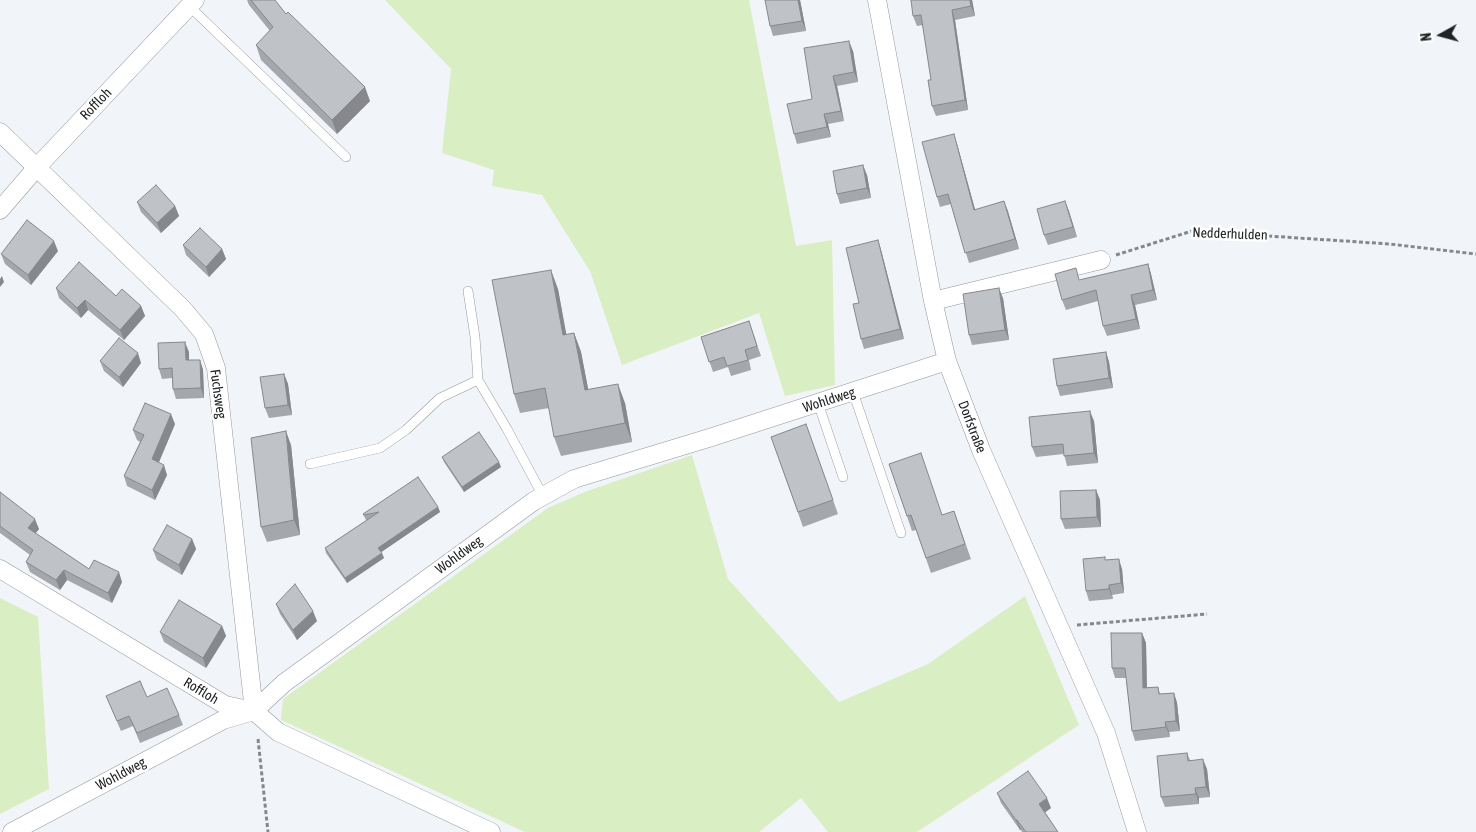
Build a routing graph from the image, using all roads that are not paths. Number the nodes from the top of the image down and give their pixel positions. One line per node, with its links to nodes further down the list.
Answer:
1 (877, 0): 9 (street, Dorfstraße)
2 (192, 3): 4 (lane); 5 (street, Roffloh)
3 (0, 132): 5 (street, Fuchsweg)
4 (346, 157)
5 (37, 167): 6 (street, Roffloh); 19 (street, Fuchsweg)
6 (0, 210)
7 (1101, 260): 9 (street)
8 (468, 291): 11 (lane)
9 (933, 301): 10 (street, Dorfstraße)
10 (947, 361): 12 (street, Wohldweg); 22 (street, Dorfstraße)
11 (478, 380): 14 (lane); 16 (lane)
12 (852, 392): 13 (street, Wohldweg); 17 (lane)
13 (818, 403): 15 (lane); 16 (street, Wohldweg)
14 (310, 464)
15 (843, 477)
16 (543, 496): 19 (street, Wohldweg)
17 (901, 533)
18 (0, 569): 19 (street, Roffloh)
19 (254, 711): 20 (street, Wohldweg); 21 (street, Roffloh)
20 (12, 832)
21 (491, 832)
22 (1137, 832)

